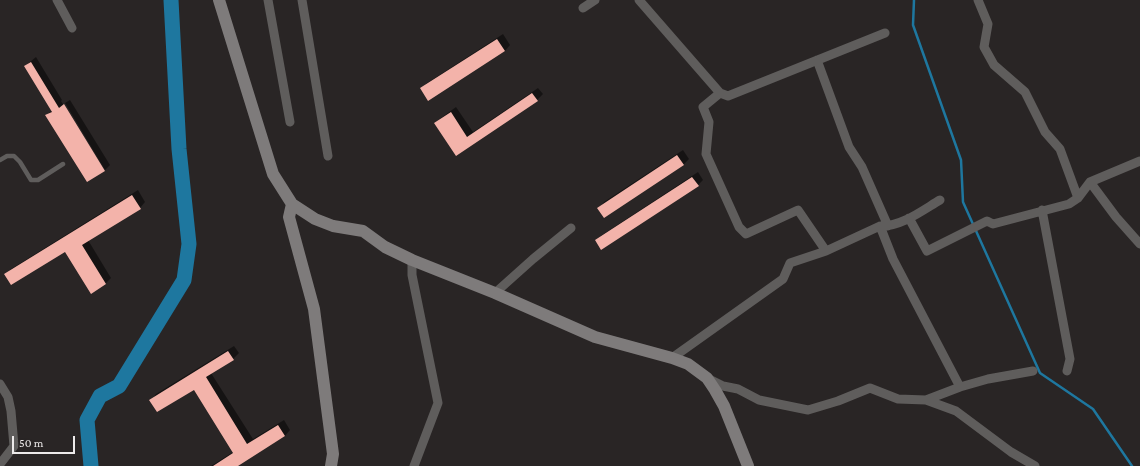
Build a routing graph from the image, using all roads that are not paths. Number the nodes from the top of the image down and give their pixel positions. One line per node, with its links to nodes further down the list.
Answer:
1 (56, 0): 9 (street)
2 (219, 0): 21 (main road)
3 (268, 0): 13 (street)
4 (302, 0): 14 (street)
5 (595, 0): 8 (street)
6 (639, 0): 12 (street)
7 (978, 0): 19 (street)
8 (583, 8)
9 (72, 28)
10 (885, 33): 11 (street)
11 (817, 60): 12 (street); 24 (street)
12 (720, 93): 27 (street)
13 (290, 122)
14 (328, 156)
15 (0, 160): 17 (lane)
16 (1140, 161): 18 (street)
17 (63, 164)
18 (1090, 182): 19 (street); 26 (street)
19 (1078, 198): 22 (street)
20 (940, 200): 23 (street)
21 (292, 204): 28 (main road); 38 (main road)
22 (1042, 210): 23 (street); 31 (street)
23 (909, 218): 24 (street)
24 (884, 226): 27 (street); 35 (street)
25 (571, 228): 29 (street)
26 (1140, 244)
27 (826, 251): 30 (street)
28 (412, 260): 29 (main road); 39 (street)
29 (494, 293): 30 (main road)
30 (672, 358): 33 (main road)
31 (1068, 370)
32 (1033, 371): 35 (street)
33 (707, 378): 36 (street); 40 (main road)
34 (0, 384): 37 (street)
35 (960, 387): 36 (street)
36 (926, 400): 41 (street)
37 (1, 462)
38 (331, 466)
39 (414, 466)
40 (748, 466)
41 (1035, 466)

